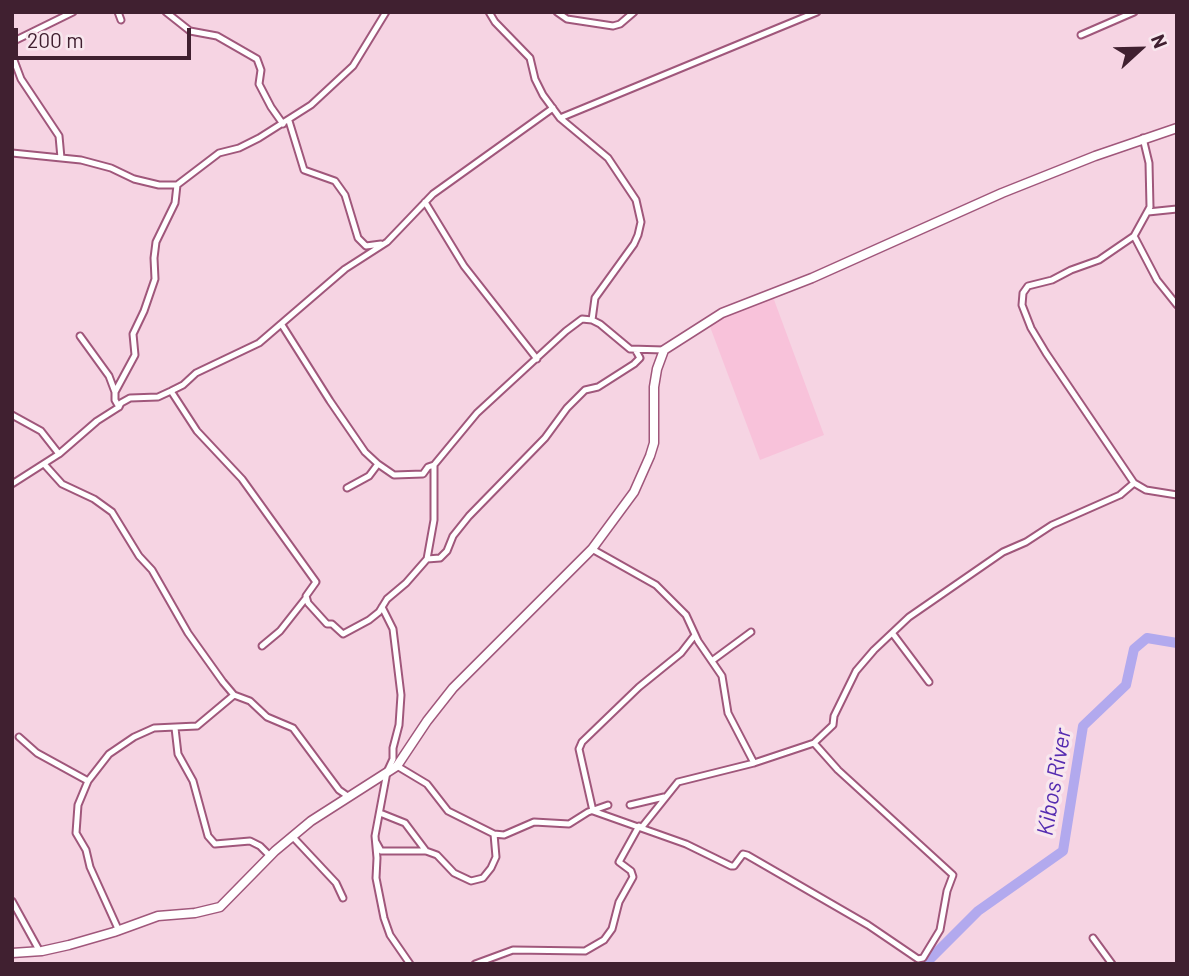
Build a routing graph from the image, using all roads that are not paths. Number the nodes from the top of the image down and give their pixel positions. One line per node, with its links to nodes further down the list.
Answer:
1 (73, 12): 13 (street)
2 (118, 12): 11 (street)
3 (166, 12): 17 (street)
4 (386, 12): 17 (street)
5 (489, 12): 15 (street)
6 (557, 12): 7 (street)
7 (634, 12)
8 (817, 12): 10 (street)
9 (1134, 12): 12 (street)
10 (801, 15): 16 (street)
11 (121, 20)
12 (1081, 35)
13 (12, 42)
14 (12, 55): 21 (street)
15 (553, 108): 16 (street); 23 (street)
16 (560, 118): 29 (street)
17 (286, 122): 22 (street); 27 (street)
18 (1177, 128): 19 (main road)
19 (1143, 138): 25 (street); 32 (main road)
20 (12, 153): 21 (street)
21 (61, 159): 22 (street)
22 (177, 186): 36 (street)
23 (425, 202): 27 (street); 34 (street)
24 (1177, 209): 25 (street)
25 (1148, 212): 26 (street)
26 (1134, 236): 28 (street); 44 (street)
27 (384, 244): 30 (street)
28 (1177, 305)
29 (592, 320): 33 (street); 34 (street)
30 (282, 325): 35 (street); 41 (street)
31 (80, 335): 36 (street)
32 (664, 350): 33 (street); 47 (main road)
33 (636, 351): 48 (street)
34 (537, 359): 42 (street)
35 (171, 391): 37 (street); 49 (street)
36 (115, 392): 37 (street)
37 (119, 407): 39 (street)
38 (12, 415): 39 (street)
39 (59, 454): 40 (street)
40 (44, 464): 43 (street); 57 (street)
41 (378, 464): 42 (street); 45 (street)
42 (434, 465): 48 (street)
43 (12, 484)
44 (1134, 484): 46 (street); 52 (street)
45 (346, 488)
46 (1177, 495)
47 (592, 549): 53 (street); 62 (main road)
48 (427, 559): 50 (street)
49 (306, 598): 50 (street); 54 (street)
50 (382, 607): 63 (street)
51 (751, 632): 55 (street)
52 (893, 634): 56 (street); 60 (street)
53 (695, 635): 55 (street); 69 (street)
54 (262, 646)
55 (713, 660): 61 (street)
56 (929, 682)
57 (233, 695): 58 (street); 65 (street)
58 (175, 728): 64 (street); 76 (street)
59 (19, 737): 64 (street)
60 (814, 743): 61 (street); 71 (street)
61 (754, 763): 66 (street)
62 (397, 766): 63 (main road); 72 (street)
63 (387, 772): 65 (main road); 70 (street)
64 (88, 780): 79 (street)
65 (349, 797): 73 (main road)
66 (664, 797): 68 (street); 71 (street)
67 (608, 805): 69 (street)
68 (630, 805)
69 (593, 811): 71 (street); 72 (street)
70 (380, 813): 74 (street); 75 (street)
71 (640, 826): 84 (street)
72 (494, 834): 75 (street)
73 (292, 836): 76 (main road); 77 (street)
74 (375, 841): 75 (street); 83 (street)
75 (426, 851)
76 (270, 856): 79 (main road)
77 (343, 898)
78 (12, 901): 81 (street)
79 (119, 931): 81 (main road)
80 (1093, 938): 85 (street)
81 (39, 950): 82 (main road)
82 (12, 953)
83 (410, 964)
84 (475, 964)
85 (1112, 964)

